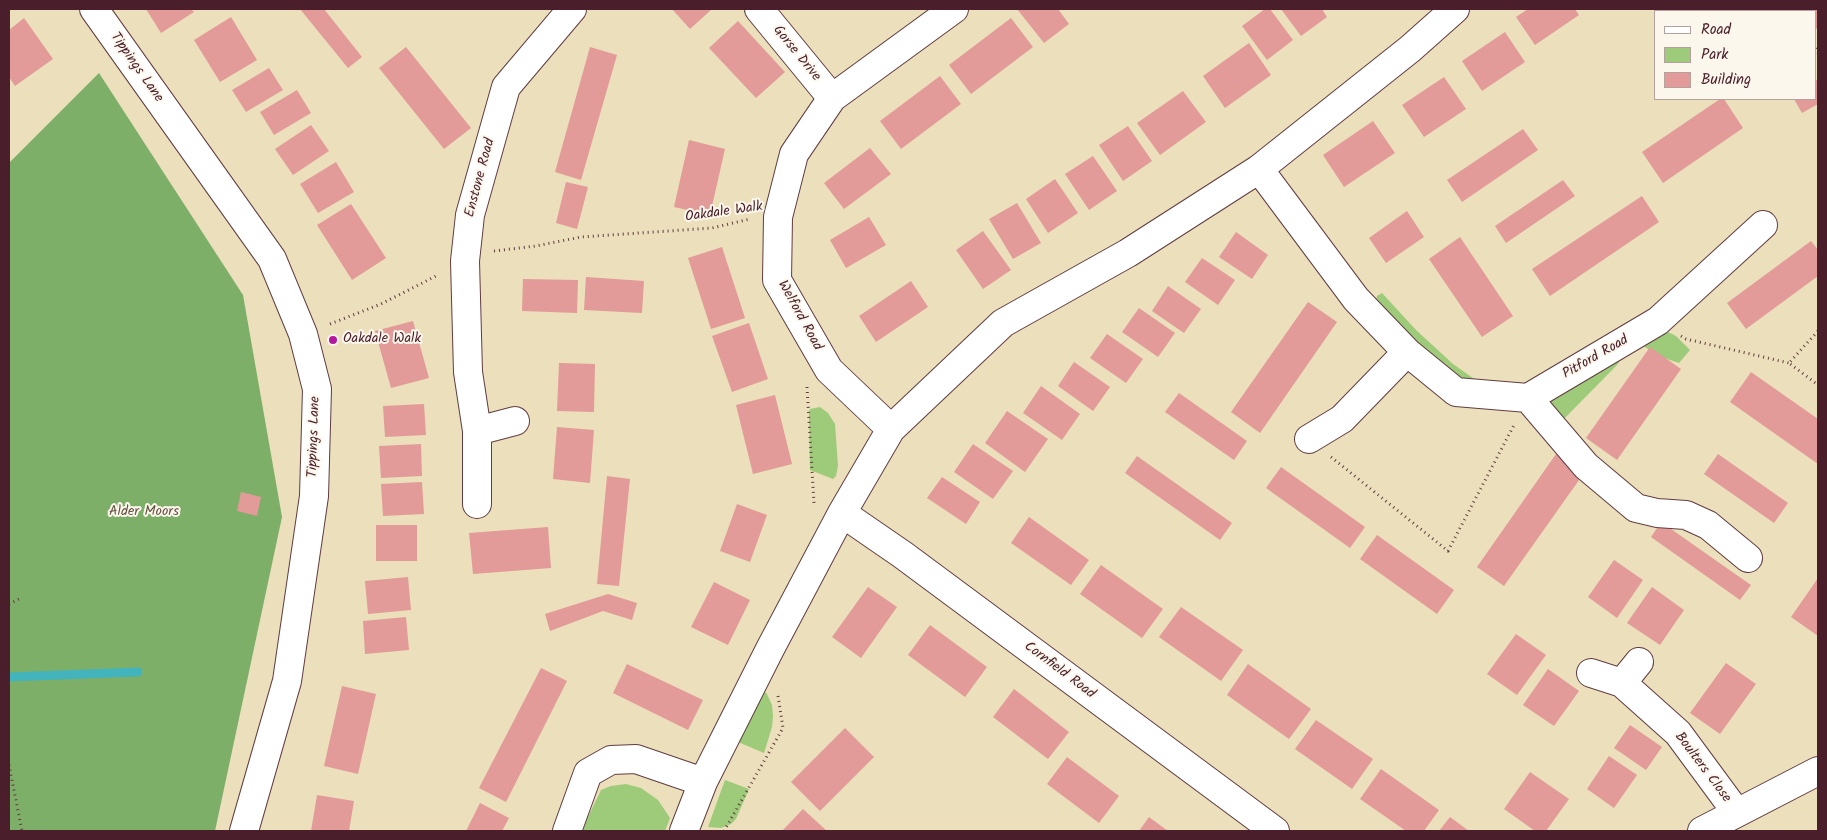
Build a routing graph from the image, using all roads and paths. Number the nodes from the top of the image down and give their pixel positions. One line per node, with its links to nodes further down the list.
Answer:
1 (94, 9): 13 (street, Tippings Lane)
2 (572, 9): 10 (street, Enstone Road)
3 (760, 9): 6 (street, Gorse Drive)
4 (954, 9): 6 (street, Welford Road)
5 (1455, 9): 7 (street)
6 (832, 98): 8 (street, Welford Road)
7 (1259, 170): 14 (street); 20 (street)
8 (778, 217): 10 (path, Oakdale Walk); 20 (street, Welford Road)
9 (1763, 225): 11 (street, Pitford Road)
10 (465, 261): 13 (path, Oakdale Walk); 21 (street, Enstone Road)
11 (1658, 321): 15 (path); 18 (street, Pitford Road)
12 (1818, 331): 15 (path)
13 (303, 334): 38 (street, Tippings Lane)
14 (1407, 352): 18 (street); 22 (street)
15 (1789, 363): 17 (path)
16 (806, 384): 24 (path)
17 (1818, 385)
18 (1528, 398): 22 (path); 26 (street)
19 (515, 421): 21 (street)
20 (891, 429): 25 (street)
21 (477, 431): 23 (street, Enstone Road)
22 (1309, 439)
23 (477, 504)
24 (814, 510)
25 (842, 513): 35 (street); 42 (street, Cornfield Road)
26 (1748, 558)
27 (19, 599): 28 (path)
28 (9, 604)
29 (1639, 662): 31 (street)
30 (1591, 673): 31 (street, Boulters Close)
31 (1622, 683): 36 (street, Boulters Close)
32 (777, 693): 41 (path)
33 (9, 765): 37 (path)
34 (1817, 776): 36 (street)
35 (703, 782): 39 (street); 40 (street)
36 (1736, 813): 43 (street)
37 (22, 831)
38 (244, 831)
39 (567, 831)
40 (684, 831)
41 (724, 831)
42 (1275, 831)
43 (1702, 831)

